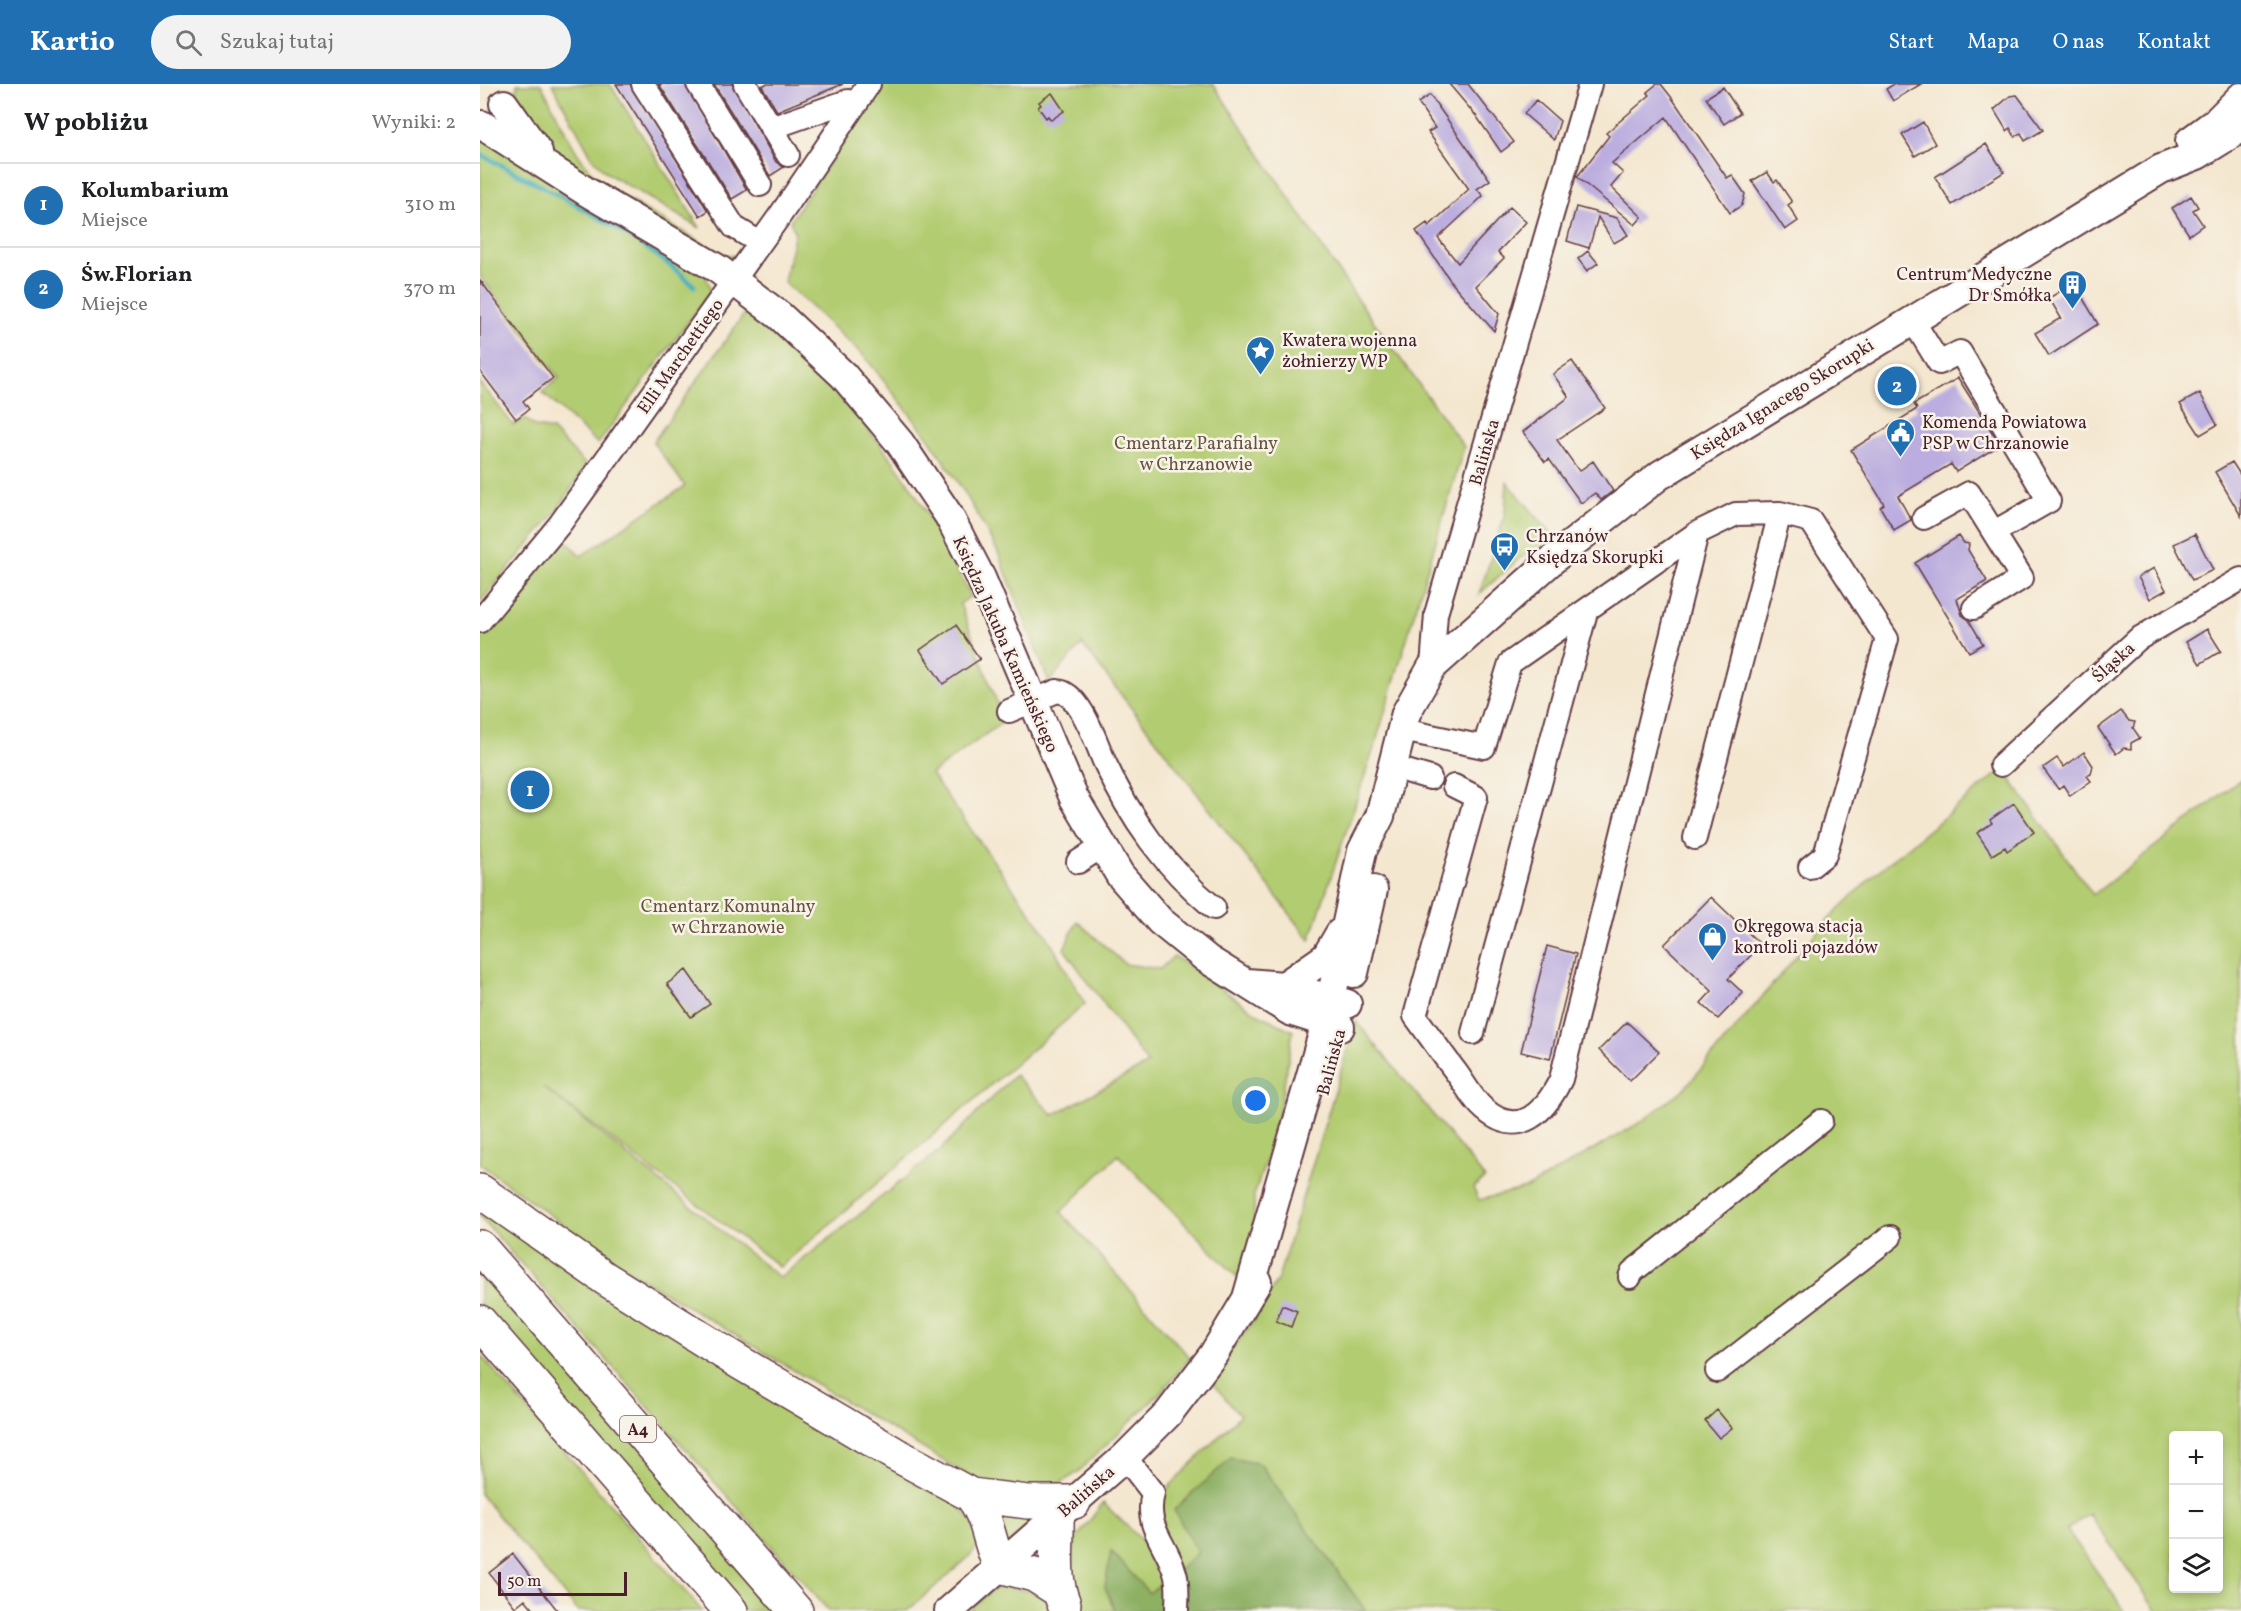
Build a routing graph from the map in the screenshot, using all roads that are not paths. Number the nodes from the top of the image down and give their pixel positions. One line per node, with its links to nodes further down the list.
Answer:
1 (643, 84): 15 (street)
2 (698, 84): 14 (street)
3 (745, 84): 9 (street)
4 (1590, 84): 23 (street, Balińska)
5 (863, 93): 9 (street); 15 (street, Elli Marchettiego)
6 (506, 94): 8 (main road); 12 (main road, Księdza Jakuba Kamieńskiego)
7 (2241, 97): 13 (main road, Księdza Ignacego Skorupki)
8 (481, 125): 12 (main road, Księdza Jakuba Kamieńskiego)
9 (771, 128): 11 (street)
10 (2241, 128): 13 (main road, Księdza Ignacego Skorupki)
11 (788, 155)
12 (549, 166): 16 (main road, Księdza Jakuba Kamieńskiego)
13 (2160, 169): 17 (main road, Księdza Ignacego Skorupki)
14 (760, 185)
15 (760, 243): 16 (street, Elli Marchettiego)
16 (733, 280): 26 (street, Elli Marchettiego); 29 (main road, Księdza Jakuba Kamieńskiego)
17 (1912, 319): 20 (street); 27 (main road, Księdza Ignacego Skorupki)
18 (1780, 513): 21 (street); 36 (street); 37 (street)
19 (1923, 518): 20 (street)
20 (1994, 532): 24 (street)
21 (1697, 533): 25 (street); 34 (street)
22 (2241, 579): 31 (street, Śląska)
23 (1440, 602): 27 (street); 28 (street, Balińska)
24 (1974, 608)
25 (1586, 612): 30 (street); 42 (street)
26 (480, 621)
27 (1476, 626): 28 (main road, Księdza Ignacego Skorupki)
28 (1432, 667): 30 (main road, Balińska)
29 (1021, 706): 38 (street); 40 (main road, Księdza Jakuba Kamieńskiego)
30 (1402, 730): 32 (main road, Balińska)
31 (2001, 765)
32 (1393, 767): 33 (street); 35 (main road, Balińska)
33 (1430, 778)
34 (1454, 786)
35 (1380, 816): 39 (main road, Balińska); 41 (main road, Balińska)
36 (1695, 838)
37 (1810, 867)
38 (1214, 908)
39 (1347, 917): 41 (main road, Balińska); 41 (main road)
40 (1247, 982): 41 (main road, Księdza Jakuba Kamieńskiego); 41 (main road, Księdza Jakuba Kamieńskiego)
41 (1323, 1005): 50 (main road, Balińska)
42 (1473, 1033)
43 (1821, 1121): 47 (street)
44 (480, 1191): 51 (highway)
45 (1890, 1237): 49 (street)
46 (480, 1247): 56 (highway, A4)
47 (1630, 1277)
48 (480, 1322): 55 (highway)
49 (1717, 1371)
50 (1125, 1457): 52 (main road, Balińska); 58 (street)
51 (971, 1494): 52 (highway); 53 (highway)
52 (1066, 1510): 53 (main road, Balińska); 54 (highway)
53 (1000, 1566): 54 (highway); 57 (main road, Balińska)
54 (1063, 1600)
55 (731, 1611)
56 (796, 1611)
57 (949, 1611)
58 (1177, 1611)

